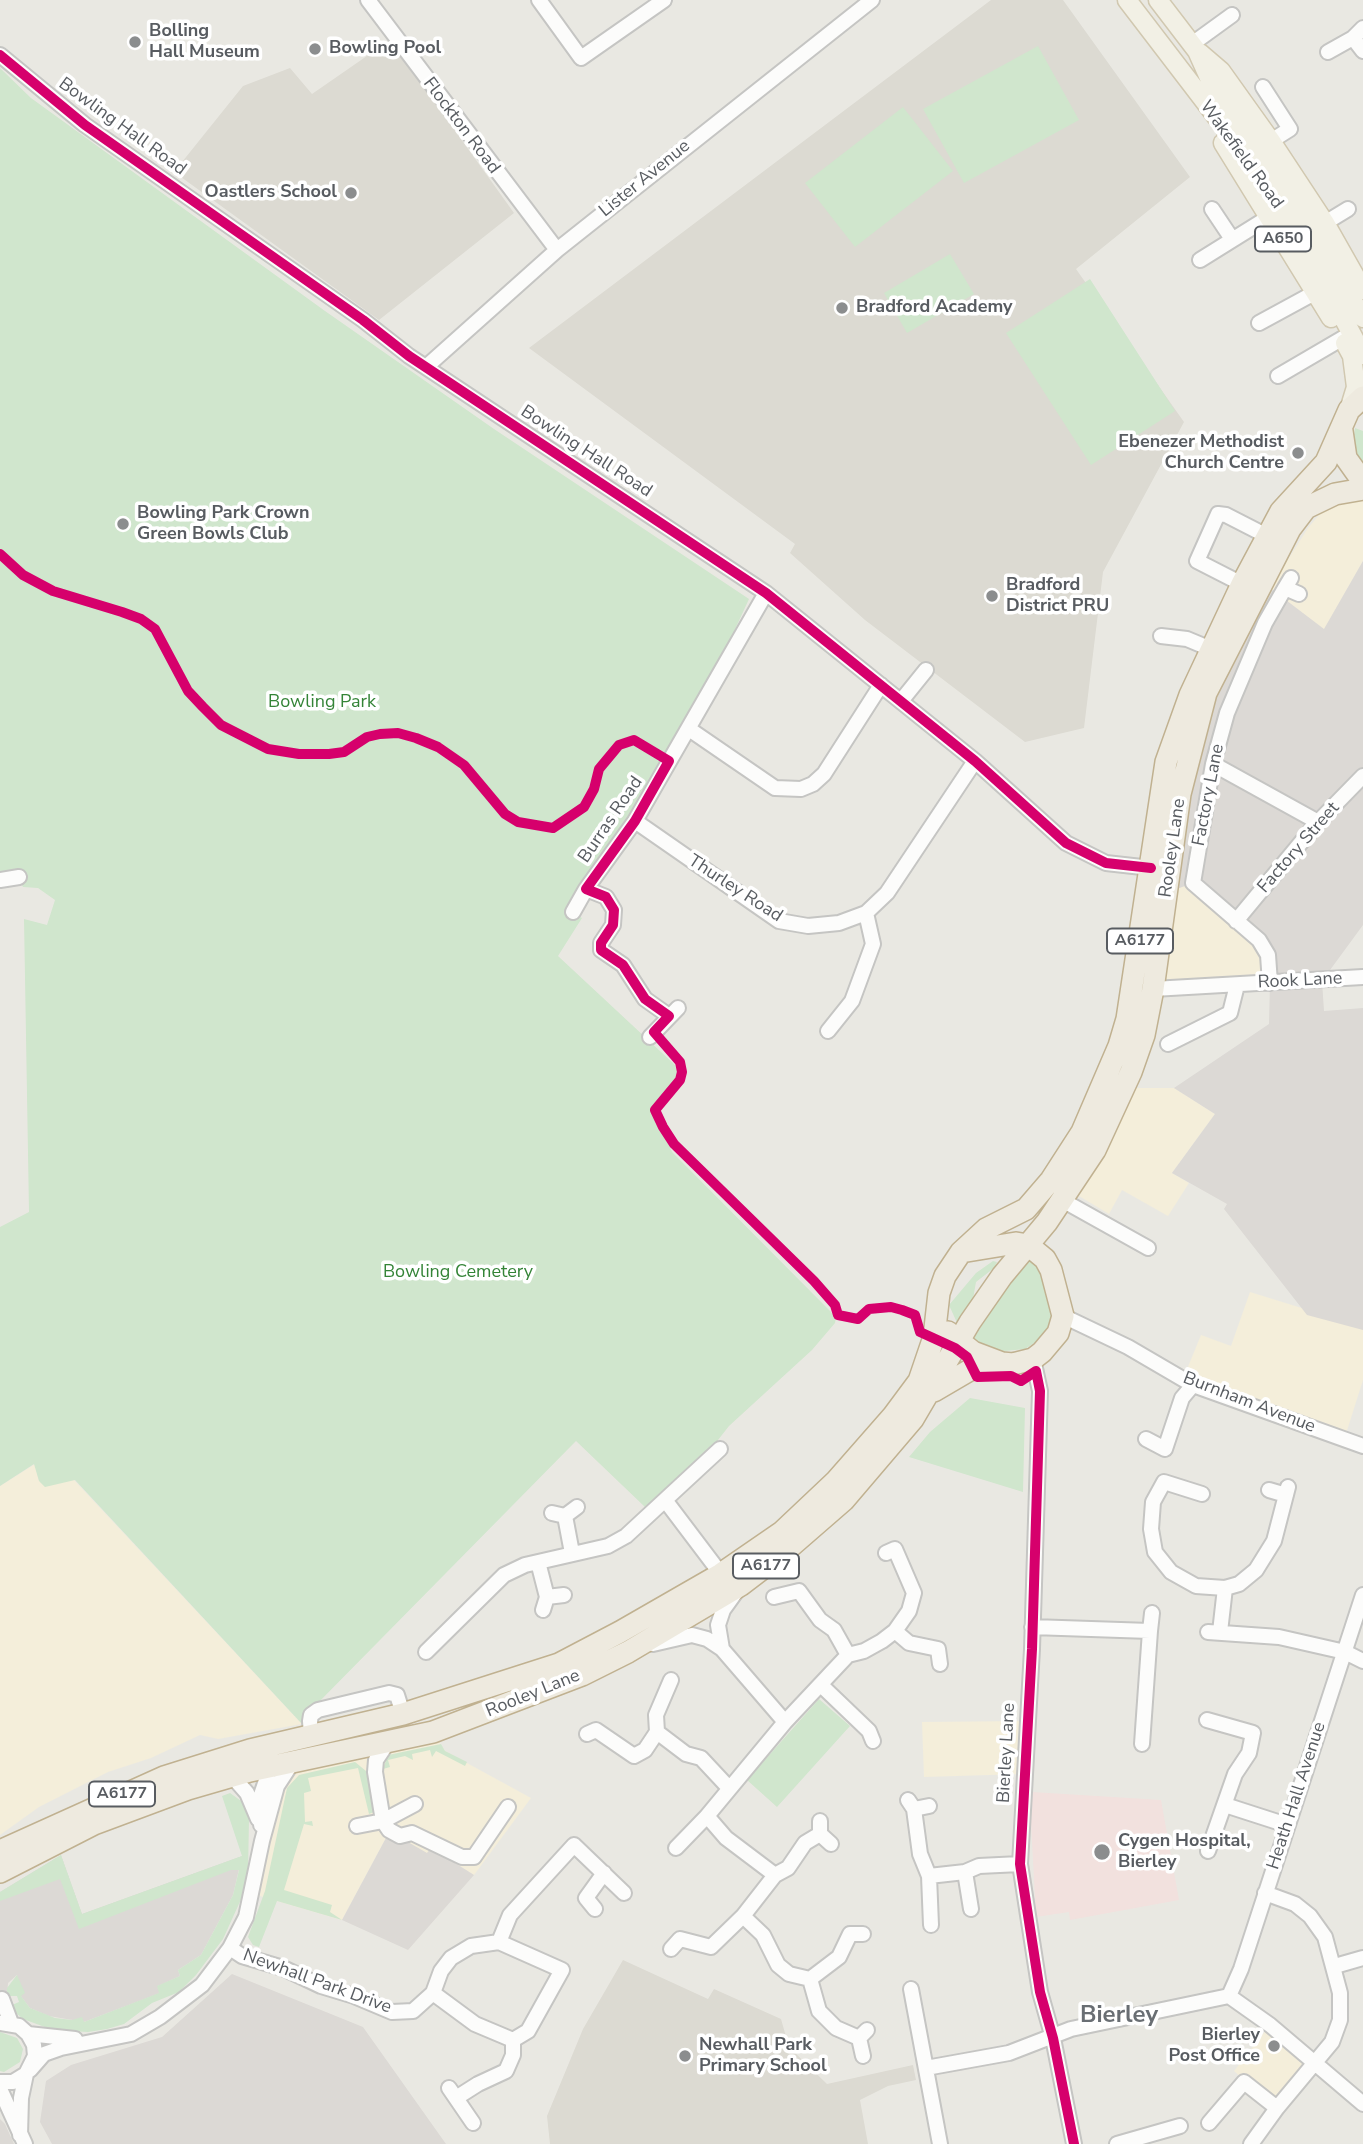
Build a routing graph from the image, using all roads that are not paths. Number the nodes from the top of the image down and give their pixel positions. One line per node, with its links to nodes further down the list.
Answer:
1 (368, 0): 21 (street, Flockton Road)
2 (539, 0): 3 (street)
3 (664, 0)
4 (872, 0): 21 (street, Lister Avenue)
5 (1127, 0): 13 (main road, Wakefield Road / A650)
6 (1158, 0): 9 (main road, Wakefield Road / A650)
7 (1232, 15): 9 (street)
8 (1358, 33): 10 (street); 11 (street)
9 (1194, 47): 15 (main road); 25 (main road, Wakefield Road / A650)
10 (1363, 51)
11 (1328, 52)
12 (0, 55): 29 (street, Bowling Hall Road)
13 (1183, 77): 18 (main road, A650); 28 (main road, Wakefield Road / A650)
14 (1263, 87): 15 (street)
15 (1272, 141): 19 (main road)
16 (1213, 208): 20 (street)
17 (1348, 209): 19 (street)
18 (1269, 217): 20 (street); 24 (main road, A650)
19 (1325, 223): 23 (main road)
20 (1232, 239): 22 (street)
21 (557, 250): 29 (street, Lister Avenue)
22 (1200, 260)
23 (1363, 290)
24 (1316, 292): 26 (street); 27 (main road, A650)
25 (1363, 318)
26 (1259, 323)
27 (1343, 338): 30 (street); 31 (main road, A650)
28 (1363, 355)
29 (426, 368): 37 (street, Bowling Hall Road)
30 (1278, 376)
31 (1351, 411): 32 (highway); 34 (highway, Rooley Lane / A6177)
32 (1363, 482)
33 (1363, 489): 59 (highway, Rooley Lane / A6177)
34 (1267, 536): 35 (highway, Rooley Lane / A6177); 35 (street)
35 (1242, 584): 39 (highway, Rooley Lane / A6177)
36 (1292, 586): 45 (street, Factory Lane)
37 (766, 593): 41 (street, Bowling Hall Road); 43 (street, Burras Road)
38 (1161, 636): 39 (street)
39 (1211, 649): 49 (highway, Rooley Lane / A6177)
40 (926, 670): 42 (street)
41 (881, 685): 42 (street, Bowling Hall Road); 43 (street)
42 (901, 701): 44 (street, Bowling Hall Road)
43 (690, 729): 47 (street, Burras Road)
44 (975, 761): 49 (street, Bowling Hall Road); 54 (street, Thurley Road)
45 (1213, 764): 48 (street); 55 (street, Factory Lane)
46 (1363, 776): 48 (street, Factory Street)
47 (635, 821): 52 (street, Burras Road); 54 (street, Thurley Road)
48 (1318, 822): 55 (street, Factory Street)
49 (1151, 868): 67 (highway, Rooley Lane / A6177)
50 (19, 877): 51 (street)
51 (0, 880)
52 (586, 889): 53 (street, Burras Road); 61 (street, Burras Road)
53 (573, 912)
54 (866, 913): 60 (street)
55 (1236, 921): 57 (street, Factory Lane)
56 (1363, 977): 57 (street, Rook Lane)
57 (1270, 983): 58 (street, Rook Lane)
58 (1237, 985): 59 (street, Rook Lane); 62 (street, Rook Lane)
59 (1153, 989): 63 (highway, Rooley Lane / A6177)
60 (825, 1034)
61 (650, 1037)
62 (1168, 1044)
63 (1062, 1200): 65 (highway, Rooley Lane / A6177); 66 (street)
64 (1000, 1245): 65 (highway); 67 (highway); 68 (highway)
65 (1028, 1245): 68 (highway, Rooley Lane / A6177); 69 (highway)
66 (1148, 1248)
67 (961, 1252): 70 (highway, Rooley Lane / A6177)
68 (1002, 1276): 71 (highway, Rooley Lane / A6177)
69 (1063, 1316): 72 (highway); 74 (street, Burnham Avenue)
70 (938, 1319): 71 (highway); 86 (highway, Rooley Lane / A6177)
71 (958, 1342): 73 (highway); 75 (highway, Rooley Lane / A6177)
72 (1033, 1359): 73 (highway); 93 (street, Bierley Lane)
73 (1002, 1363): 75 (highway)
74 (1193, 1385): 76 (street); 77 (street, Burnham Avenue)
75 (928, 1396): 87 (highway, Rooley Lane / A6177)
76 (1146, 1439)
77 (1363, 1446)
78 (720, 1449): 81 (street)
79 (1269, 1490): 88 (street)
80 (1202, 1494): 88 (street)
81 (665, 1500): 84 (street); 86 (street)
82 (565, 1512): 84 (street)
83 (895, 1549): 94 (street)
84 (572, 1553): 85 (street)
85 (538, 1562): 89 (street); 97 (street)
86 (721, 1574): 111 (highway, Rooley Lane / A6177)
87 (741, 1585): 96 (street); 98 (highway, Rooley Lane / A6177)
88 (1225, 1588): 99 (street)
89 (564, 1595)
90 (1363, 1595): 99 (street, Heath Hall Avenue)
91 (774, 1597): 100 (street)
92 (1152, 1613): 95 (street)
93 (1032, 1627): 95 (street); 132 (street, Bierley Lane)
94 (895, 1631): 100 (street); 102 (street)
95 (1150, 1631): 112 (street)
96 (722, 1649): 98 (street); 106 (street)
97 (426, 1652)
98 (628, 1652): 110 (highway, Rooley Lane / A6177)
99 (1345, 1652): 101 (street); 125 (street, Heath Hall Avenue)
100 (848, 1655): 104 (street)
101 (1363, 1661)
102 (940, 1664)
103 (671, 1680): 109 (street)
104 (822, 1686): 106 (street); 108 (street)
105 (1207, 1720): 120 (street)
106 (785, 1723): 118 (street)
107 (592, 1727): 109 (street)
108 (874, 1731)
109 (657, 1732): 118 (street)
110 (387, 1742): 113 (highway, Rooley Lane / A6177); 116 (street)
111 (279, 1743): 115 (street); 130 (highway, Rooley Lane / A6177)
112 (1142, 1744)
113 (347, 1751): 114 (highway, Rooley Lane / A6177); 116 (street)
114 (292, 1763): 115 (highway, Rooley Lane / A6177); 128 (street)
115 (270, 1767): 117 (highway, Rooley Lane / A6177); 128 (street)
116 (375, 1772): 124 (street)
117 (232, 1776): 128 (street); 133 (highway, Rooley Lane / A6177)
118 (729, 1788): 123 (street)
119 (415, 1804): 124 (street)
120 (1224, 1805): 125 (street); 131 (street)
121 (929, 1806): 137 (street)
122 (508, 1807): 124 (street)
123 (707, 1816): 129 (street); 136 (street)
124 (383, 1821): 126 (street)
125 (1287, 1825): 139 (street, Heath Hall Avenue)
126 (357, 1826)
127 (824, 1833): 136 (street)
128 (261, 1841): 147 (street)
129 (676, 1847)
130 (0, 1851)
131 (1208, 1851)
132 (1020, 1864): 134 (street); 158 (street, Bierley Lane)
133 (0, 1872)
134 (965, 1872): 137 (street); 141 (street)
135 (604, 1873): 138 (street); 140 (street); 146 (street)
136 (775, 1875): 142 (street)
137 (929, 1876): 143 (street)
138 (624, 1892)
139 (1265, 1893): 149 (street); 153 (street, Heath Hall Avenue)
140 (595, 1909)
141 (971, 1909)
142 (743, 1916): 145 (street); 150 (street)
143 (931, 1924)
144 (863, 1934): 150 (street)
145 (676, 1941)
146 (499, 1942): 152 (street); 159 (street)
147 (230, 1948): 152 (street, Newhall Park Drive); 157 (street)
148 (1363, 1958): 149 (street)
149 (1335, 1966): 161 (street)
150 (810, 1979): 160 (street)
151 (911, 1989): 162 (street)
152 (433, 1993): 159 (street)
153 (1229, 1996): 158 (street); 161 (street)
154 (0, 2005): 155 (street)
155 (5, 2023): 156 (street)
156 (28, 2034): 157 (street); 163 (street)
157 (117, 2038): 163 (street)
158 (1053, 2038): 162 (street); 173 (street, Bierley Lane)
159 (513, 2040): 168 (street)
160 (863, 2056)
161 (1316, 2064): 166 (street); 167 (street)
162 (926, 2068): 172 (street)
163 (28, 2072): 164 (street); 171 (street)
164 (0, 2082)
165 (0, 2089): 171 (street)
166 (1363, 2104)
167 (1277, 2108): 169 (street); 175 (street)
168 (473, 2123)
169 (1209, 2123)
170 (1180, 2126): 174 (street)
171 (22, 2139)
172 (940, 2144)
173 (1074, 2144)
174 (1117, 2144)
175 (1251, 2144)

